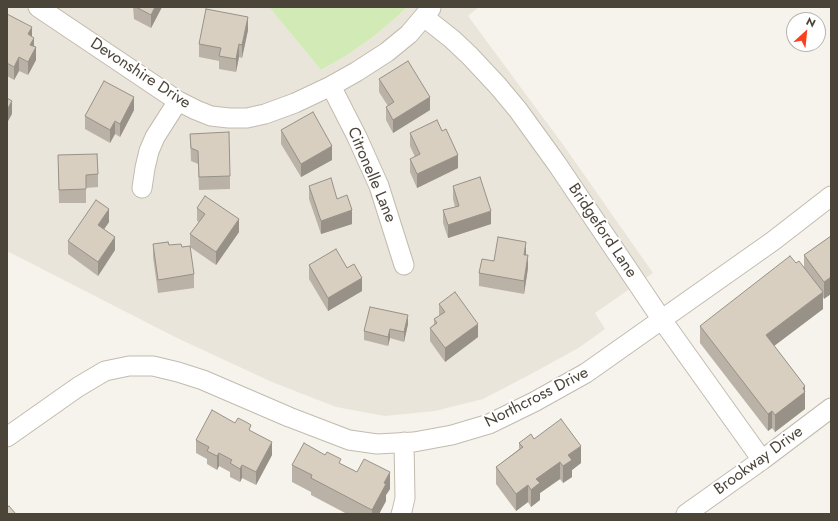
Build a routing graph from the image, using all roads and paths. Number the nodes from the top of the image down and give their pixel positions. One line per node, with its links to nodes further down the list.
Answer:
1 (38, 7): 4 (street, Devonshire Drive)
2 (428, 12): 3 (street, Devonshire Drive); 8 (street, Bridgeford Lane)
3 (331, 86): 4 (street, Devonshire Drive); 7 (street, Citronelle Lane)
4 (178, 101): 5 (street)
5 (142, 188)
6 (831, 196): 8 (street, Northcross Drive)
7 (404, 266)
8 (662, 320): 11 (street, Northcross Drive); 12 (street, Bridgeford Lane)
9 (831, 408): 12 (street, Brookway Drive)
10 (7, 436): 11 (street, Northcross Drive)
11 (404, 442): 13 (street)
12 (762, 460): 14 (street, Brookway Drive)
13 (401, 514)
14 (686, 514)

